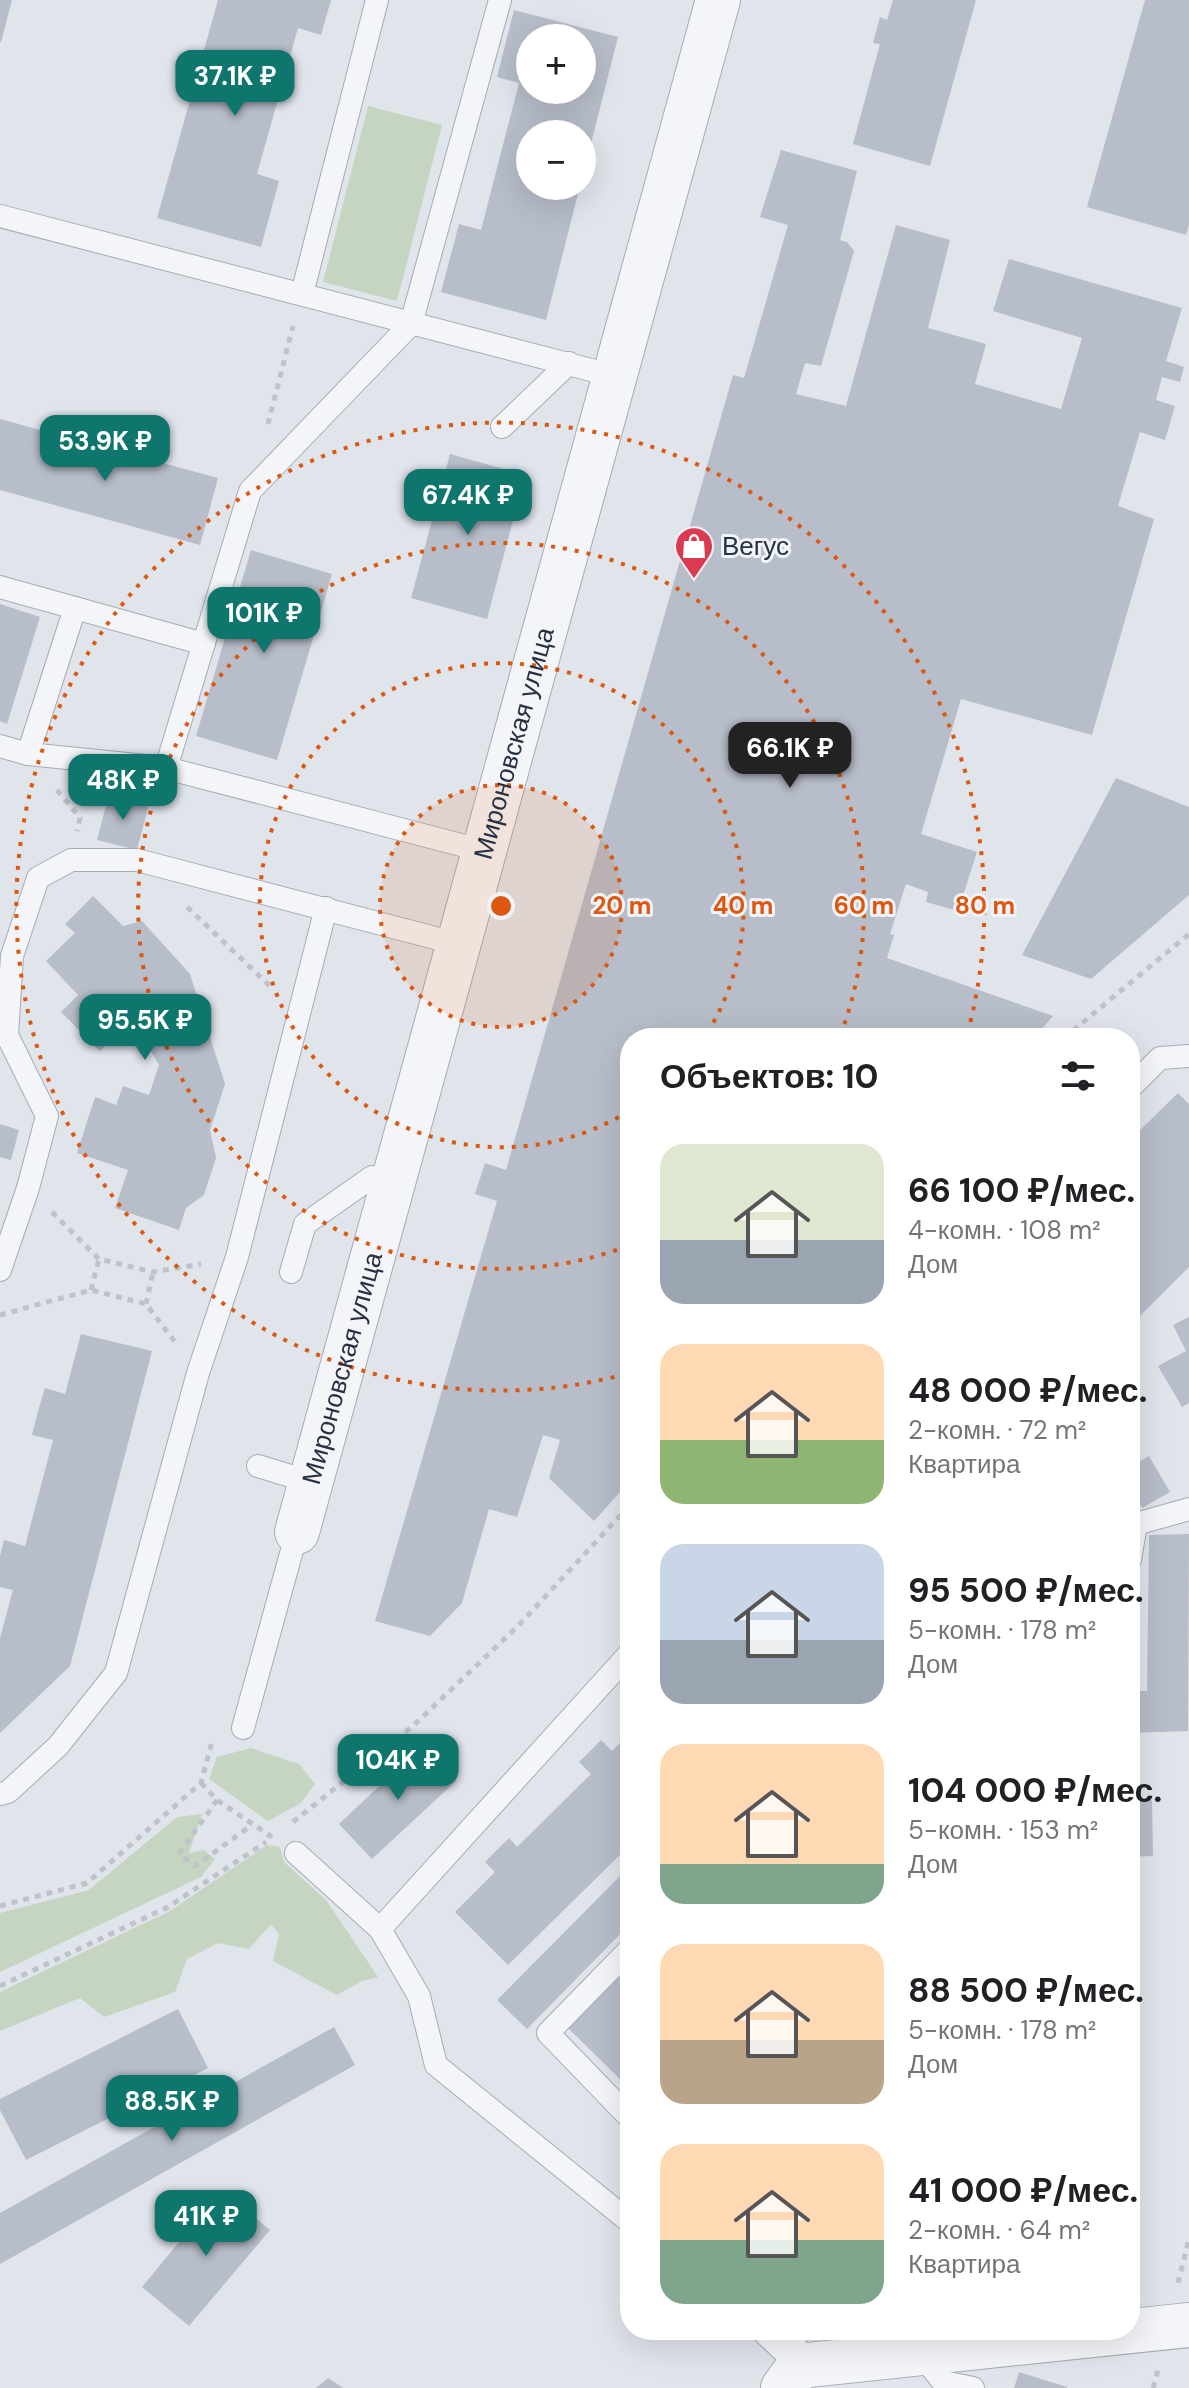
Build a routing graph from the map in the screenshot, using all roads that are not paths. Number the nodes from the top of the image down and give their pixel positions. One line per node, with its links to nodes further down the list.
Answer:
1 (377, 0): 5 (lane)
2 (500, 0): 6 (lane)
3 (718, 0): 8 (street, Мироновская улица)
4 (0, 216): 5 (lane)
5 (302, 294): 6 (lane)
6 (411, 324): 7 (lane); 12 (lane)
7 (569, 363): 8 (lane); 9 (lane)
8 (614, 376): 16 (street, Мироновская улица)
9 (502, 427)
10 (0, 587): 11 (lane)
11 (75, 608): 12 (lane); 14 (lane)
12 (204, 644): 15 (lane)
13 (0, 746): 14 (lane)
14 (28, 754): 15 (lane)
15 (166, 768): 16 (lane)
16 (484, 851): 18 (street, Мироновская улица)
17 (326, 908): 18 (lane); 22 (lane); 31 (lane)
18 (458, 944): 21 (street, Мироновская улица)
19 (1189, 1056): 20 (lane)
20 (1140, 1078)
21 (392, 1182): 23 (lane); 25 (street, Мироновская улица)
22 (0, 1270)
23 (291, 1272)
24 (258, 1466): 25 (lane)
25 (310, 1482): 28 (street, Мироновская улица)
26 (1189, 1509): 27 (lane)
27 (1140, 1520)
28 (297, 1532): 30 (lane)
29 (620, 1664): 33 (lane)
30 (243, 1728)
31 (0, 1794)
32 (296, 1853): 33 (lane)
33 (380, 1929): 36 (lane)
34 (620, 1959): 35 (lane)
35 (620, 2108)
36 (620, 2214)
37 (1183, 2305): 38 (street)
38 (1140, 2313)
39 (771, 2340): 42 (lane)
40 (986, 2340): 41 (street)
41 (919, 2352): 42 (street); 43 (lane)
42 (792, 2361)
43 (973, 2388)

